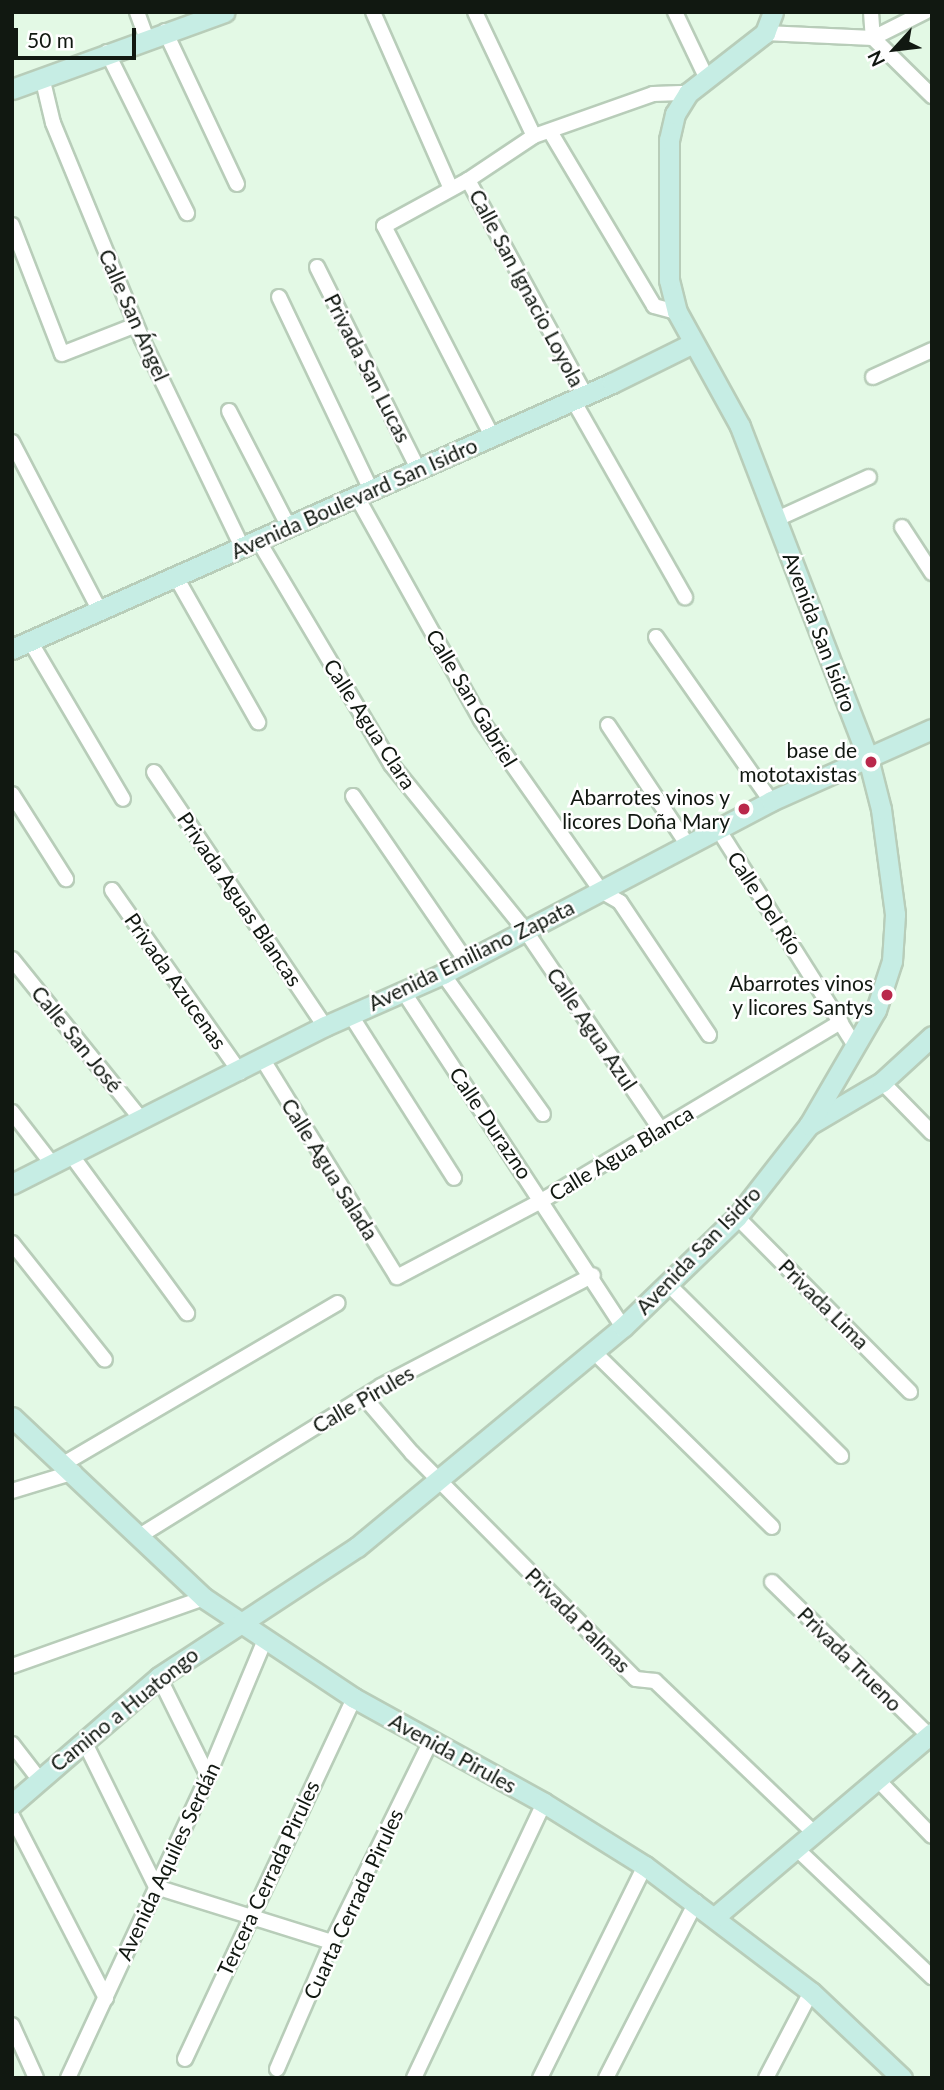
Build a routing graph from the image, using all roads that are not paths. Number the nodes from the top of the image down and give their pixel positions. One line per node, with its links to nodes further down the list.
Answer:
1 (137, 12): 10 (street)
2 (225, 12): 10 (main road)
3 (373, 12): 22 (street)
4 (475, 12): 19 (street)
5 (675, 12): 14 (street)
6 (773, 12): 9 (main road)
7 (872, 12): 11 (street)
8 (925, 12): 11 (street)
9 (765, 33): 11 (street); 14 (main road, Avenida San Isidro)
10 (156, 34): 12 (main road); 21 (street)
11 (873, 38): 17 (street)
12 (107, 52): 13 (main road); 23 (street)
13 (41, 77): 15 (main road); 28 (street, Calle San Ángel)
14 (706, 78): 16 (main road, Avenida San Isidro)
15 (12, 89)
16 (688, 93): 18 (street); 27 (main road, Avenida San Isidro)
17 (932, 96)
18 (551, 133): 19 (street); 27 (street)
19 (534, 136): 20 (street)
20 (468, 180): 22 (street); 32 (street, Calle San Ignacio Loyola)
21 (236, 184)
22 (451, 189): 34 (street)
23 (187, 213)
24 (12, 225): 28 (street)
25 (317, 267): 36 (street, Privada San Lucas)
26 (279, 297): 38 (street, Calle San Gabriel)
27 (677, 312): 29 (main road, Avenida San Isidro)
28 (136, 325): 42 (street, Calle San Ángel)
29 (693, 343): 32 (main road, Avenida Boulevard San Isidro); 39 (main road, Avenida San Isidro)
30 (932, 350): 31 (street)
31 (873, 377)
32 (579, 398): 34 (main road, Avenida Boulevard San Isidro); 45 (street, Calle San Ignacio Loyola)
33 (229, 411): 40 (street)
34 (492, 436): 36 (main road, Avenida Boulevard San Isidro)
35 (12, 442): 46 (street)
36 (418, 469): 38 (main road, Avenida Boulevard San Isidro)
37 (869, 477): 39 (street)
38 (364, 493): 40 (main road, Avenida Boulevard San Isidro); 62 (street, Calle San Gabriel)
39 (776, 519): 52 (main road, Avenida San Isidro)
40 (289, 527): 42 (main road, Avenida Boulevard San Isidro)
41 (902, 527): 43 (street)
42 (250, 544): 44 (main road, Avenida Boulevard San Isidro); 63 (street, Calle Agua Clara)
43 (932, 573)
44 (176, 577): 46 (main road, Avenida Boulevard San Isidro); 49 (street)
45 (685, 597)
46 (100, 611): 48 (main road, Avenida Boulevard San Isidro)
47 (656, 637): 57 (street)
48 (18, 643): 56 (street)
49 (258, 722)
50 (608, 725): 59 (street)
51 (932, 729): 52 (main road, Avenida Emiliano Zapata)
52 (868, 758): 57 (main road, Avenida Emiliano Zapata); 73 (main road, Avenida San Isidro)
53 (154, 772): 70 (street, Privada Aguas Blancas)
54 (12, 794): 60 (street)
55 (353, 796): 65 (street)
56 (123, 799)
57 (771, 801): 58 (main road, Avenida Emiliano Zapata)
58 (718, 829): 59 (main road, Avenida Emiliano Zapata); 69 (street, Calle Del Río)
59 (687, 845): 62 (main road, Avenida Emiliano Zapata)
60 (66, 879)
61 (112, 890): 75 (street, Privada Azucenas)
62 (601, 891): 63 (main road, Avenida Emiliano Zapata); 71 (street, Calle San Gabriel)
63 (525, 930): 65 (main road, Avenida Emiliano Zapata); 81 (street, Calle Agua Azul)
64 (12, 959): 79 (street, Calle San José)
65 (466, 961): 66 (main road, Avenida Emiliano Zapata)
66 (443, 974): 67 (main road, Avenida Emiliano Zapata); 78 (street)
67 (403, 991): 68 (main road, Avenida Emiliano Zapata); 87 (street, Calle Durazno)
68 (350, 1014): 70 (main road, Avenida Emiliano Zapata); 85 (street)
69 (841, 1022): 73 (street, Calle Del Río); 81 (street, Calle Agua Blanca)
70 (325, 1026): 74 (main road, Avenida Emiliano Zapata)
71 (709, 1035)
72 (931, 1038): 76 (main road)
73 (856, 1047): 80 (main road, Avenida San Isidro)
74 (263, 1060): 75 (main road, Avenida Emiliano Zapata); 91 (street, Calle Agua Salada)
75 (240, 1072): 79 (main road, Avenida Emiliano Zapata)
76 (882, 1082): 80 (main road); 82 (street)
77 (12, 1112): 84 (street)
78 (542, 1114)
79 (141, 1119): 83 (main road, Avenida Emiliano Zapata)
80 (808, 1125): 88 (main road, Avenida San Isidro)
81 (660, 1129): 87 (street, Calle Agua Blanca)
82 (932, 1133)
83 (72, 1156): 84 (main road, Avenida Emiliano Zapata); 94 (street)
84 (53, 1165): 86 (main road, Avenida Emiliano Zapata)
85 (454, 1178)
86 (12, 1184)
87 (543, 1200): 90 (street, Calle Durazno); 91 (street, Calle Agua Blanca)
88 (737, 1217): 92 (main road, Avenida San Isidro); 98 (street, Privada Lima)
89 (12, 1243): 97 (street)
90 (593, 1275): 95 (street, Calle Durazno); 99 (street, Calle Pirules)
91 (397, 1277)
92 (668, 1284): 95 (main road, Avenida San Isidro); 101 (street)
93 (338, 1303): 102 (street)
94 (187, 1313)
95 (623, 1326): 96 (main road, Avenida San Isidro)
96 (593, 1351): 103 (main road, Avenida San Isidro); 105 (street)
97 (105, 1360)
98 (910, 1392)
99 (364, 1397): 103 (street, Privada Palmas); 106 (street, Calle Pirules)
100 (12, 1417): 102 (main road, Avenida Pirules)
101 (841, 1456)
102 (70, 1467): 104 (street); 106 (main road, Avenida Pirules)
103 (439, 1480): 109 (main road, Avenida San Isidro); 124 (street, Privada Palmas)
104 (12, 1491)
105 (772, 1527)
106 (141, 1535): 108 (main road, Avenida Pirules)
107 (772, 1581): 114 (street, Privada Trueno)
108 (204, 1598): 109 (main road, Avenida Pirules); 111 (street)
109 (242, 1623): 110 (main road, Avenida Pirules); 112 (main road, Camino a Huatongo)
110 (264, 1642): 113 (main road, Avenida Pirules); 118 (street, Avenida Aquiles Serdán)
111 (12, 1666)
112 (159, 1677): 115 (main road, Camino a Huatongo); 118 (street)
113 (354, 1698): 116 (main road, Avenida Pirules); 131 (street, Tercera Cerrada Pirules)
114 (930, 1734): 120 (main road)
115 (84, 1741): 119 (main road, Camino a Huatongo); 128 (street)
116 (431, 1741): 121 (main road, Avenida Pirules); 132 (street, Cuarta Cerrada Pirules)
117 (12, 1744): 119 (street)
118 (208, 1776): 128 (street, Avenida Aquiles Serdán)
119 (39, 1779): 122 (main road, Camino a Huatongo)
120 (877, 1779): 124 (main road); 125 (street)
121 (544, 1803): 127 (main road, Avenida Pirules); 141 (street)
122 (12, 1804)
123 (12, 1816): 135 (street)
124 (815, 1835): 126 (main road)
125 (932, 1836)
126 (798, 1850): 130 (main road); 133 (street)
127 (645, 1866): 129 (main road, Avenida Pirules); 142 (street)
128 (156, 1887): 131 (street); 135 (street, Avenida Aquiles Serdán)
129 (696, 1902): 130 (main road, Avenida Pirules); 143 (street)
130 (716, 1916): 134 (main road, Avenida Pirules)
131 (248, 1917): 132 (street); 137 (street, Tercera Cerrada Pirules)
132 (332, 1942): 138 (street, Cuarta Cerrada Pirules)
133 (932, 1977)
134 (811, 1992): 144 (street); 145 (main road, Avenida Pirules)
135 (106, 1998): 140 (street, Avenida Aquiles Serdán)
136 (12, 2025): 139 (street)
137 (185, 2059)
138 (277, 2069)
139 (36, 2078)
140 (68, 2078)
141 (414, 2078)
142 (540, 2078)
143 (607, 2078)
144 (766, 2078)
145 (902, 2078)

